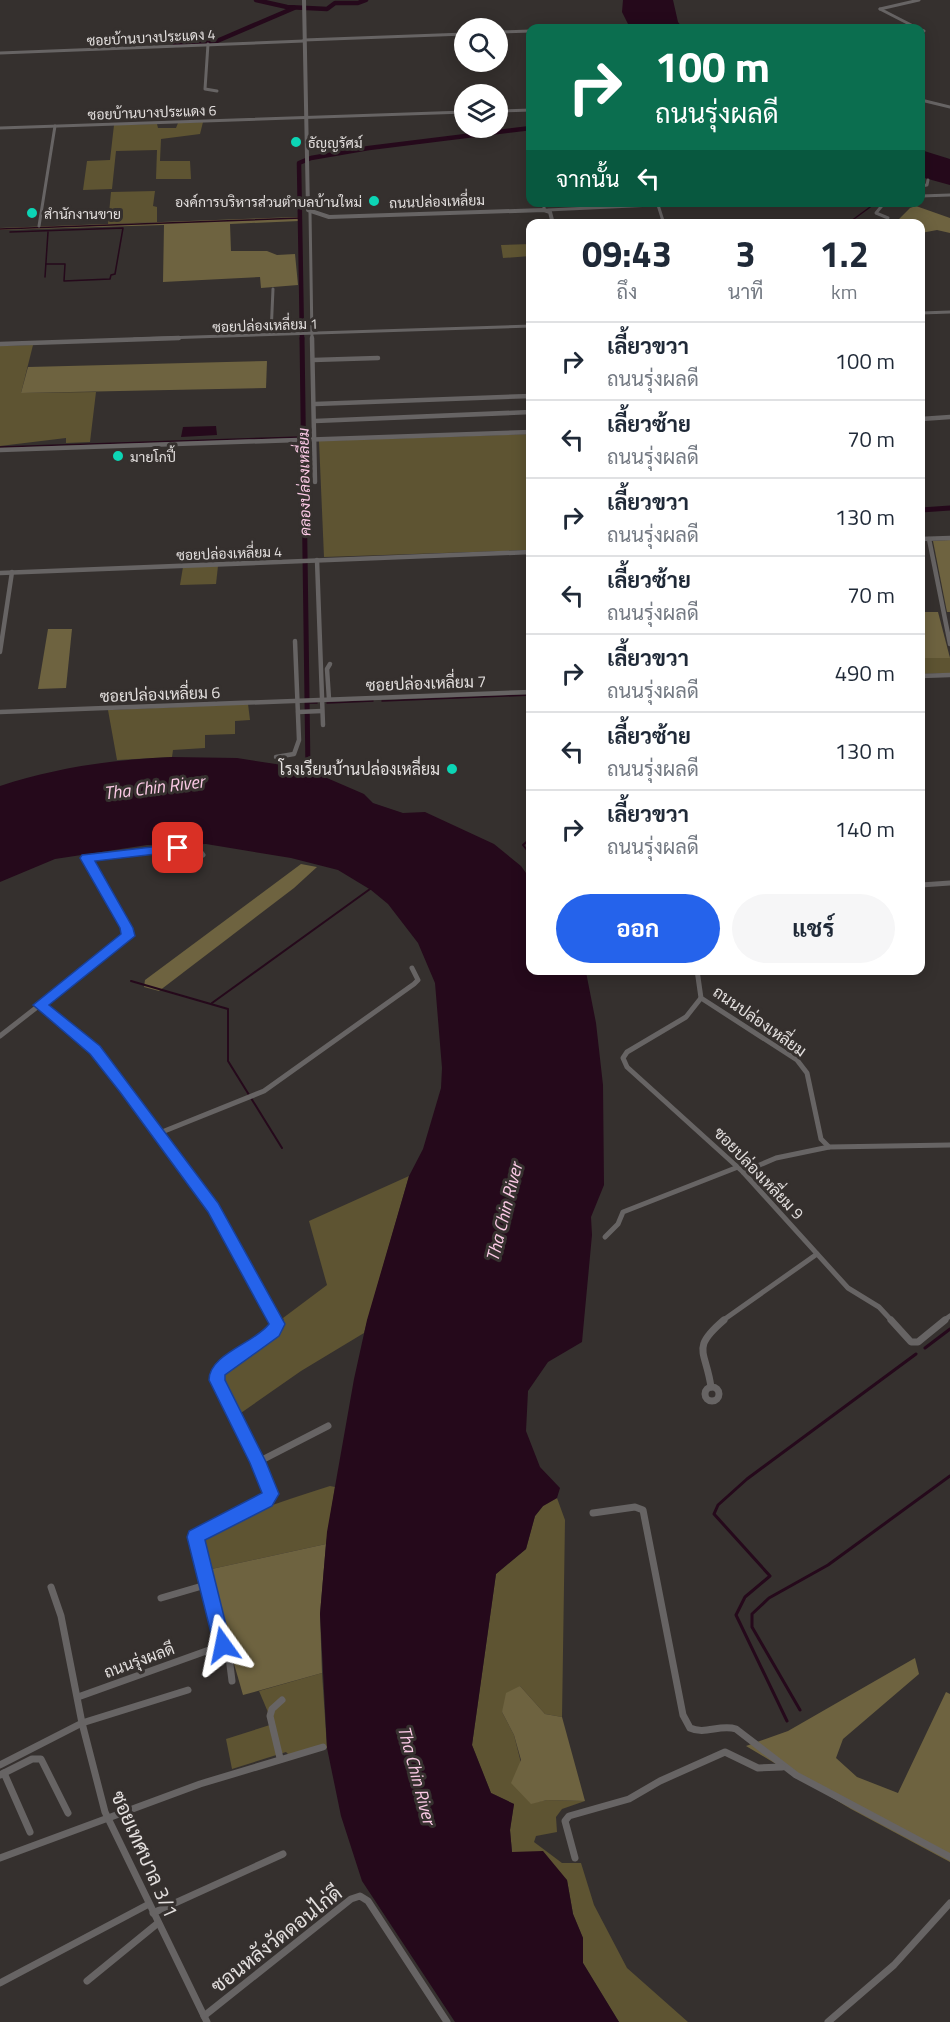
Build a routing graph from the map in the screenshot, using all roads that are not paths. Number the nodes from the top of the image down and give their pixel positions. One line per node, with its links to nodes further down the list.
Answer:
1 (304, 0): 7 (street)
2 (919, 0): 3 (street)
3 (909, 24)
4 (526, 31): 5 (street)
5 (508, 32)
6 (454, 34): 7 (street, ซอยบ้านบางประแดง 4)
7 (304, 41): 8 (street, ซอยบ้านบางประแดง 4); 16 (street)
8 (208, 44): 9 (street, ซอยบ้านบางประแดง 4); 10 (street)
9 (0, 53)
10 (217, 92)
11 (925, 101): 12 (street)
12 (950, 107)
13 (526, 110): 14 (street)
14 (508, 111)
15 (454, 112): 16 (street, ซอยบ้านบางประแดง 6)
16 (305, 117): 17 (street, ซอยบ้านบางประแดง 6); 24 (street)
17 (55, 126): 18 (street, ซอยบ้านบางประแดง 6); 34 (street)
18 (0, 128)
19 (927, 180): 20 (street)
20 (925, 185)
21 (950, 195): 22 (street)
22 (925, 196)
23 (330, 201): 24 (street); 25 (street); 26 (street)
24 (306, 202): 31 (street)
25 (353, 206)
26 (332, 207)
27 (545, 207): 30 (street)
28 (613, 207): 30 (street)
29 (881, 207): 32 (street)
30 (546, 210): 31 (street, ถนนปล่องเหลี่ยม); 33 (street)
31 (310, 212): 41 (street)
32 (888, 218)
33 (552, 219)
34 (39, 226)
35 (273, 289): 42 (street)
36 (950, 312): 37 (street)
37 (925, 313)
38 (526, 326): 41 (street, ซอยปล่องเหลี่ยม 1)
39 (297, 333): 40 (street, ซอยปล่องเหลี่ยม 1); 42 (street, ซอยปล่องเหลี่ยม 1)
40 (306, 333): 41 (street, ซอยปล่องเหลี่ยม 1)
41 (312, 333): 45 (street)
42 (271, 334): 43 (street, ซอยปล่องเหลี่ยม 1)
43 (0, 344)
44 (378, 358): 45 (street)
45 (313, 360): 47 (street)
46 (526, 396): 47 (street)
47 (315, 404): 51 (street)
48 (526, 412): 51 (street)
49 (950, 417): 50 (street)
50 (925, 419)
51 (315, 421): 53 (street)
52 (526, 432): 53 (street)
53 (316, 440): 54 (street); 55 (street)
54 (0, 450)
55 (315, 482)
56 (950, 538): 57 (street)
57 (929, 539): 58 (street); 65 (street)
58 (925, 540)
59 (526, 552): 61 (street, ซอยปล่องเหลี่ยม 4)
60 (307, 560): 61 (street, ซอยปล่องเหลี่ยม 4); 62 (street, ซอยปล่องเหลี่ยม 4)
61 (317, 560): 71 (street)
62 (12, 572): 63 (street, ซอยปล่องเหลี่ยม 4); 66 (street)
63 (0, 573)
64 (295, 641): 73 (street)
65 (950, 644)
66 (0, 651)
67 (330, 663): 72 (street)
68 (950, 675): 69 (street)
69 (925, 676)
70 (526, 692): 72 (street, ซอยปล่องเหลี่ยม 7)
71 (319, 699): 72 (street, ซอยปล่องเหลี่ยม 7); 73 (street, ซอยปล่องเหลี่ยม 6); 74 (street)
72 (329, 699)
73 (298, 700): 75 (street, ซอยปล่องเหลี่ยม 6); 76 (street)
74 (322, 711): 76 (street); 77 (street)
75 (0, 712)
76 (300, 712): 78 (street)
77 (322, 725)
78 (276, 757)
79 (203, 855): 85 (street)
80 (950, 884): 81 (street)
81 (925, 885)
82 (412, 968): 87 (street)
83 (698, 975): 84 (street, ถนนปล่องเหลี่ยม)
84 (701, 998): 89 (street, ถนนปล่องเหลี่ยม); 90 (street, ซอยปล่องเหลี่ยม 9)
85 (40, 1005): 86 (street); 87 (street)
86 (0, 1035)
87 (157, 1134): 96 (street)
88 (950, 1145): 89 (street)
89 (829, 1147): 90 (street)
90 (741, 1169): 91 (street); 92 (street, ซอยปล่องเหลี่ยม 9)
91 (605, 1238)
92 (818, 1254): 93 (street, ซอยปล่องเหลี่ยม 9); 94 (street)
93 (950, 1316)
94 (711, 1387)
95 (328, 1426): 96 (street)
96 (258, 1462): 98 (street)
97 (593, 1513): 110 (street)
98 (209, 1584): 100 (street); 101 (street)
99 (51, 1587): 104 (street, ซอยเทศบาล 3/1)
100 (160, 1598)
101 (223, 1645): 102 (street); 104 (street, ถนนรุ่งผลดี)
102 (232, 1681)
103 (188, 1690): 106 (street)
104 (78, 1697): 106 (street, ซอยเทศบาล 3/1)
105 (282, 1700): 108 (street)
106 (82, 1723): 109 (street); 113 (street, ซอยเทศบาล 3/1)
107 (323, 1747): 108 (street)
108 (280, 1758): 113 (street)
109 (0, 1765)
110 (783, 1767): 116 (street); 118 (street)
111 (2, 1774): 112 (street); 114 (street)
112 (68, 1814)
113 (107, 1817): 117 (street); 119 (street, ซอยเทศบาล 3/1)
114 (30, 1832)
115 (283, 1854): 121 (street)
116 (950, 1857)
117 (0, 1858)
118 (575, 1858)
119 (149, 1904): 121 (street, ซอยเทศบาล 3/1); 124 (street)
120 (950, 1904): 127 (street)
121 (153, 1912): 122 (street, ซอยเทศบาล 3/1)
122 (158, 1923): 123 (street); 125 (street, ซอยเทศบาล 3/1)
123 (87, 1981)
124 (0, 1983)
125 (205, 2019): 126 (street, ซอนหลังวัดดอนไก่ดี)
126 (447, 2022)
127 (828, 2022)

